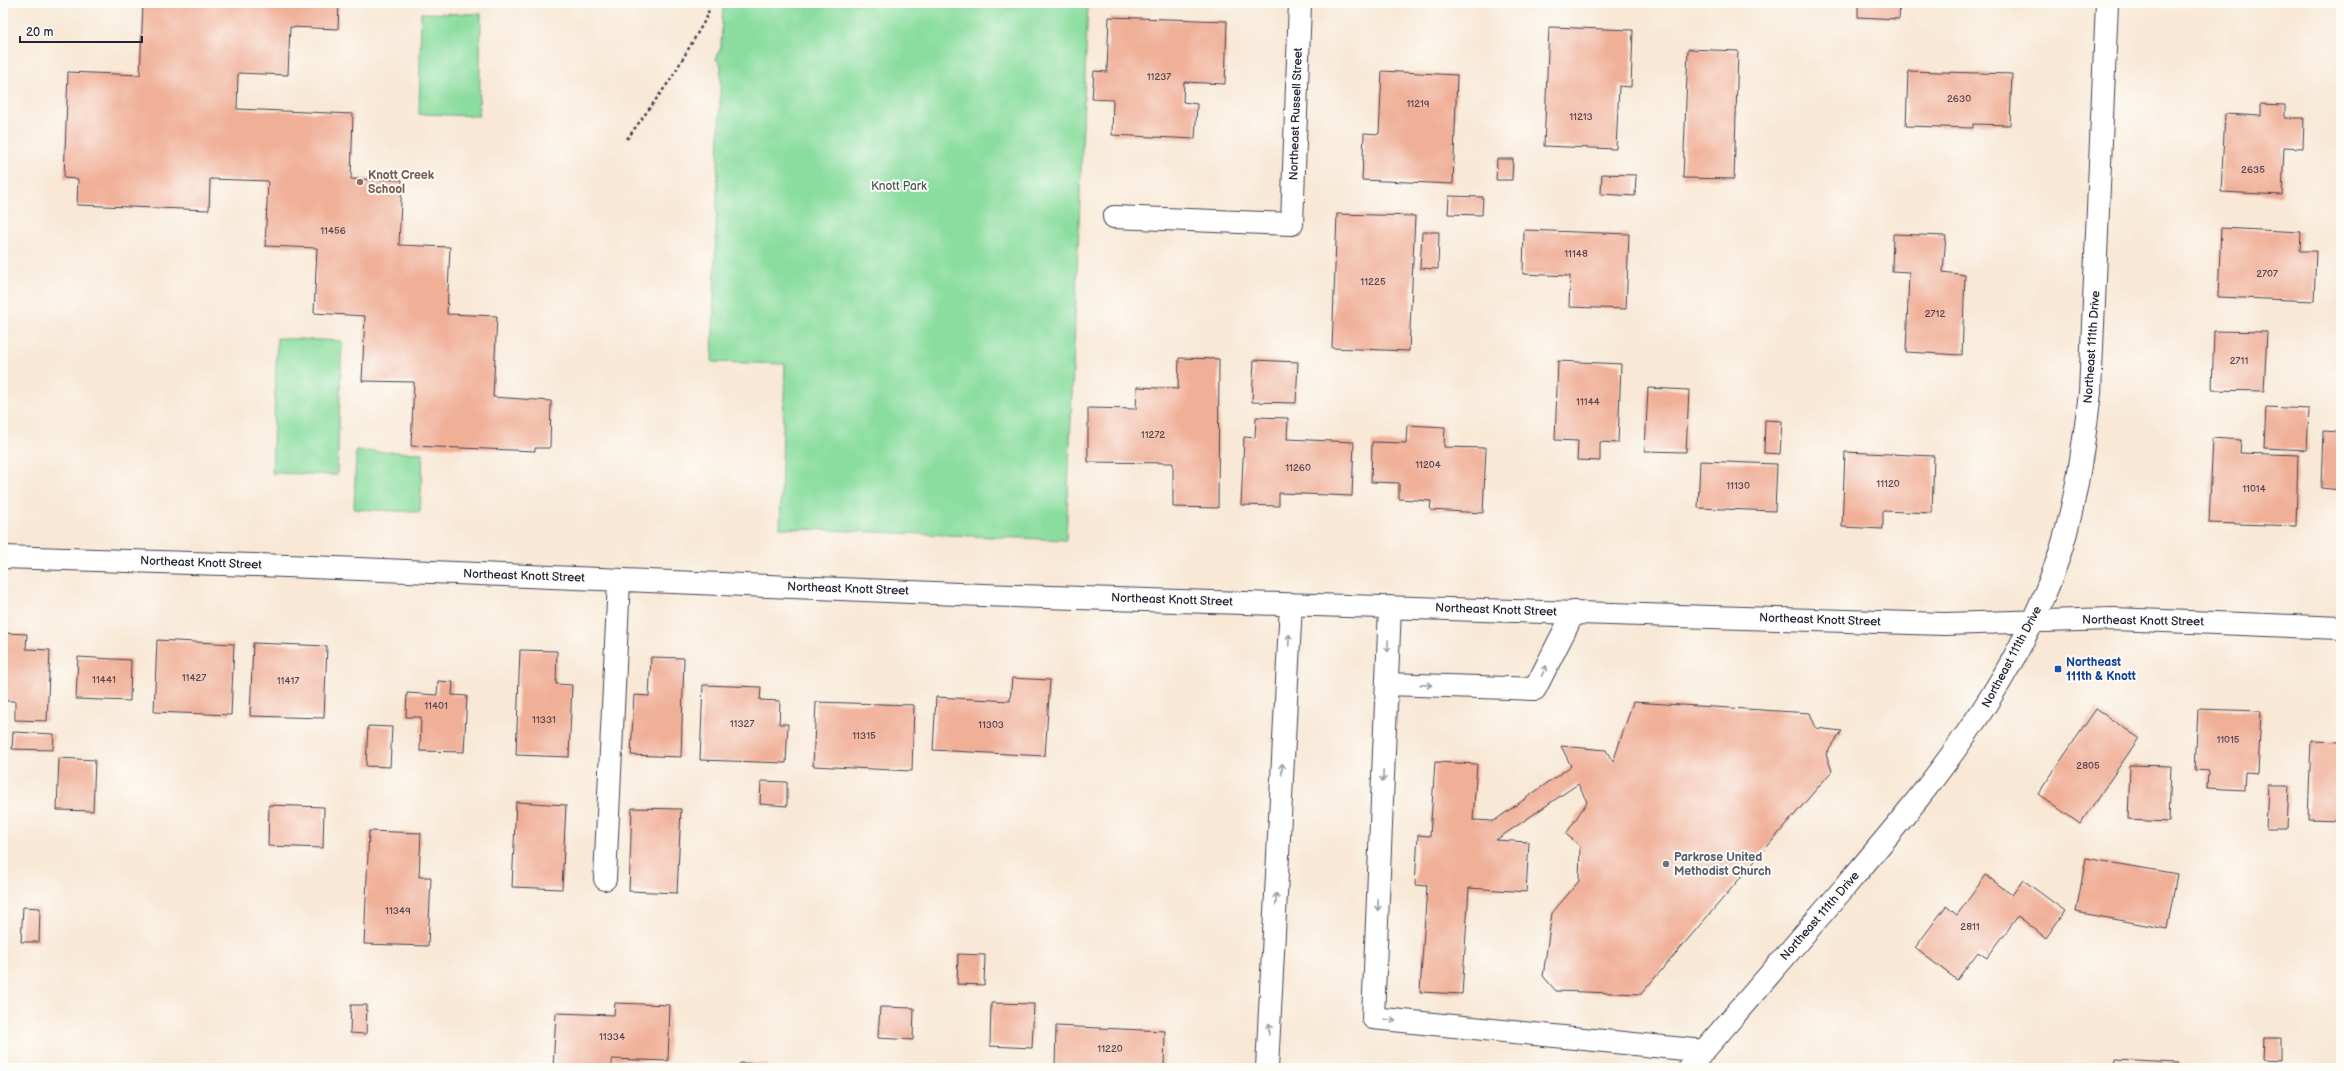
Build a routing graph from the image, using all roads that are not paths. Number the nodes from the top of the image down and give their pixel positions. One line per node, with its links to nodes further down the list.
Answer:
1 (1300, 3): 3 (street, Northeast Russell Street)
2 (2107, 3): 9 (street, Northeast 111th Drive)
3 (1114, 217)
4 (3, 557): 5 (street, Northeast Knott Street)
5 (618, 580): 6 (street, Northeast Knott Street); 12 (street)
6 (1291, 604): 7 (street, Northeast Knott Street); 14 (street, one-way to 6)
7 (1390, 607): 8 (street, Northeast Knott Street); 11 (street, one-way to 11)
8 (1574, 612): 9 (street, Northeast Knott Street); 11 (street, one-way to 8)
9 (2033, 622): 10 (street, Northeast Knott Street); 13 (street, Northeast 111th Drive)
10 (2341, 628)
11 (1387, 684): 13 (street, one-way to 13)
12 (605, 879)
13 (1704, 1051): 15 (street, Northeast 111th Drive)
14 (1267, 1068)
15 (1689, 1068)

